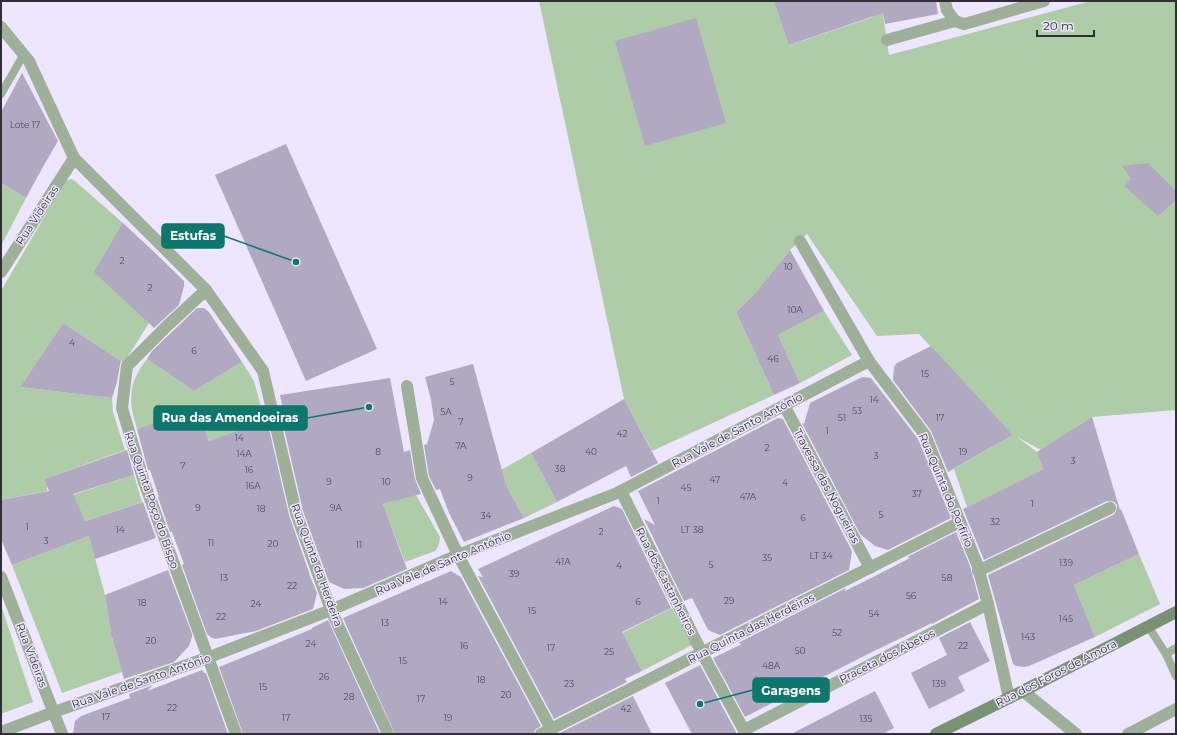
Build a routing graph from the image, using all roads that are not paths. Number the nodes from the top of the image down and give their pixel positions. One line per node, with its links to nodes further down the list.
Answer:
1 (945, 1): 3 (street)
2 (1044, 1): 3 (street)
3 (955, 21): 5 (street)
4 (1, 27): 6 (street, Rua Quinta da Herdeira)
5 (887, 40)
6 (24, 54): 7 (lane); 8 (street, Rua Quinta da Herdeira)
7 (1, 94)
8 (74, 158): 10 (street, Rua Videiras); 11 (street, Rua Quinta da Herdeira)
9 (800, 241): 12 (street, Rua Quinta do Porfírio)
10 (1, 272)
11 (206, 290): 23 (street, Rua Quinta da Herdeira); 29 (street, Rua Quinta Poço do Bispo)
12 (869, 361): 14 (street, Rua Vale de Santo António); 17 (street, Rua Quinta do Porfírio)
13 (407, 386): 18 (street)
14 (784, 405): 15 (street, Rua Vale de Santo António); 19 (street, Travessa das Nogueiras)
15 (621, 491): 18 (street, Rua Vale de Santo António); 27 (street, Rua dos Castanheiros)
16 (1110, 508): 20 (street)
17 (960, 522): 19 (street, Rua Quinta das Herdeiras); 20 (street, Rua Quinta do Porfírio)
18 (458, 555): 23 (street, Rua Vale de Santo António); 36 (street)
19 (870, 568): 27 (street, Rua Quinta das Herdeiras)
20 (978, 571): 22 (street, Rua Quinta do Porfírio)
21 (1, 577): 34 (street, Rua Videiras)
22 (988, 604): 32 (street, Rua Quinta do Porfírio); 37 (street, Praceta dos Abetos)
23 (332, 610): 29 (street, Rua Vale de Santo António); 40 (street, Rua Quinta da Herdeira)
24 (1176, 612): 25 (main road, Rua dos Foros de Amora)
25 (1148, 626): 28 (lane); 31 (main road, Rua dos Foros de Amora)
26 (1176, 648): 28 (lane)
27 (702, 653): 36 (street, Rua Quinta das Herdeiras); 37 (street, Rua dos Castanheiros)
28 (1166, 654): 30 (lane)
29 (207, 658): 34 (street, Rua Vale de Santo António); 39 (street, Rua Quinta Poço do Bispo)
30 (1176, 676)
31 (1023, 691): 32 (main road, Rua dos Foros de Amora); 42 (street)
32 (1009, 698): 41 (main road, Rua dos Foros de Amora)
33 (1176, 709): 43 (street)
34 (54, 712): 35 (street, Rua Vale de Santo António); 38 (street, Rua Videiras)
35 (1, 732)
36 (546, 732)
37 (745, 732)
38 (62, 734)
39 (236, 734)
40 (388, 734)
41 (936, 734)
42 (1076, 734)
43 (1128, 734)

